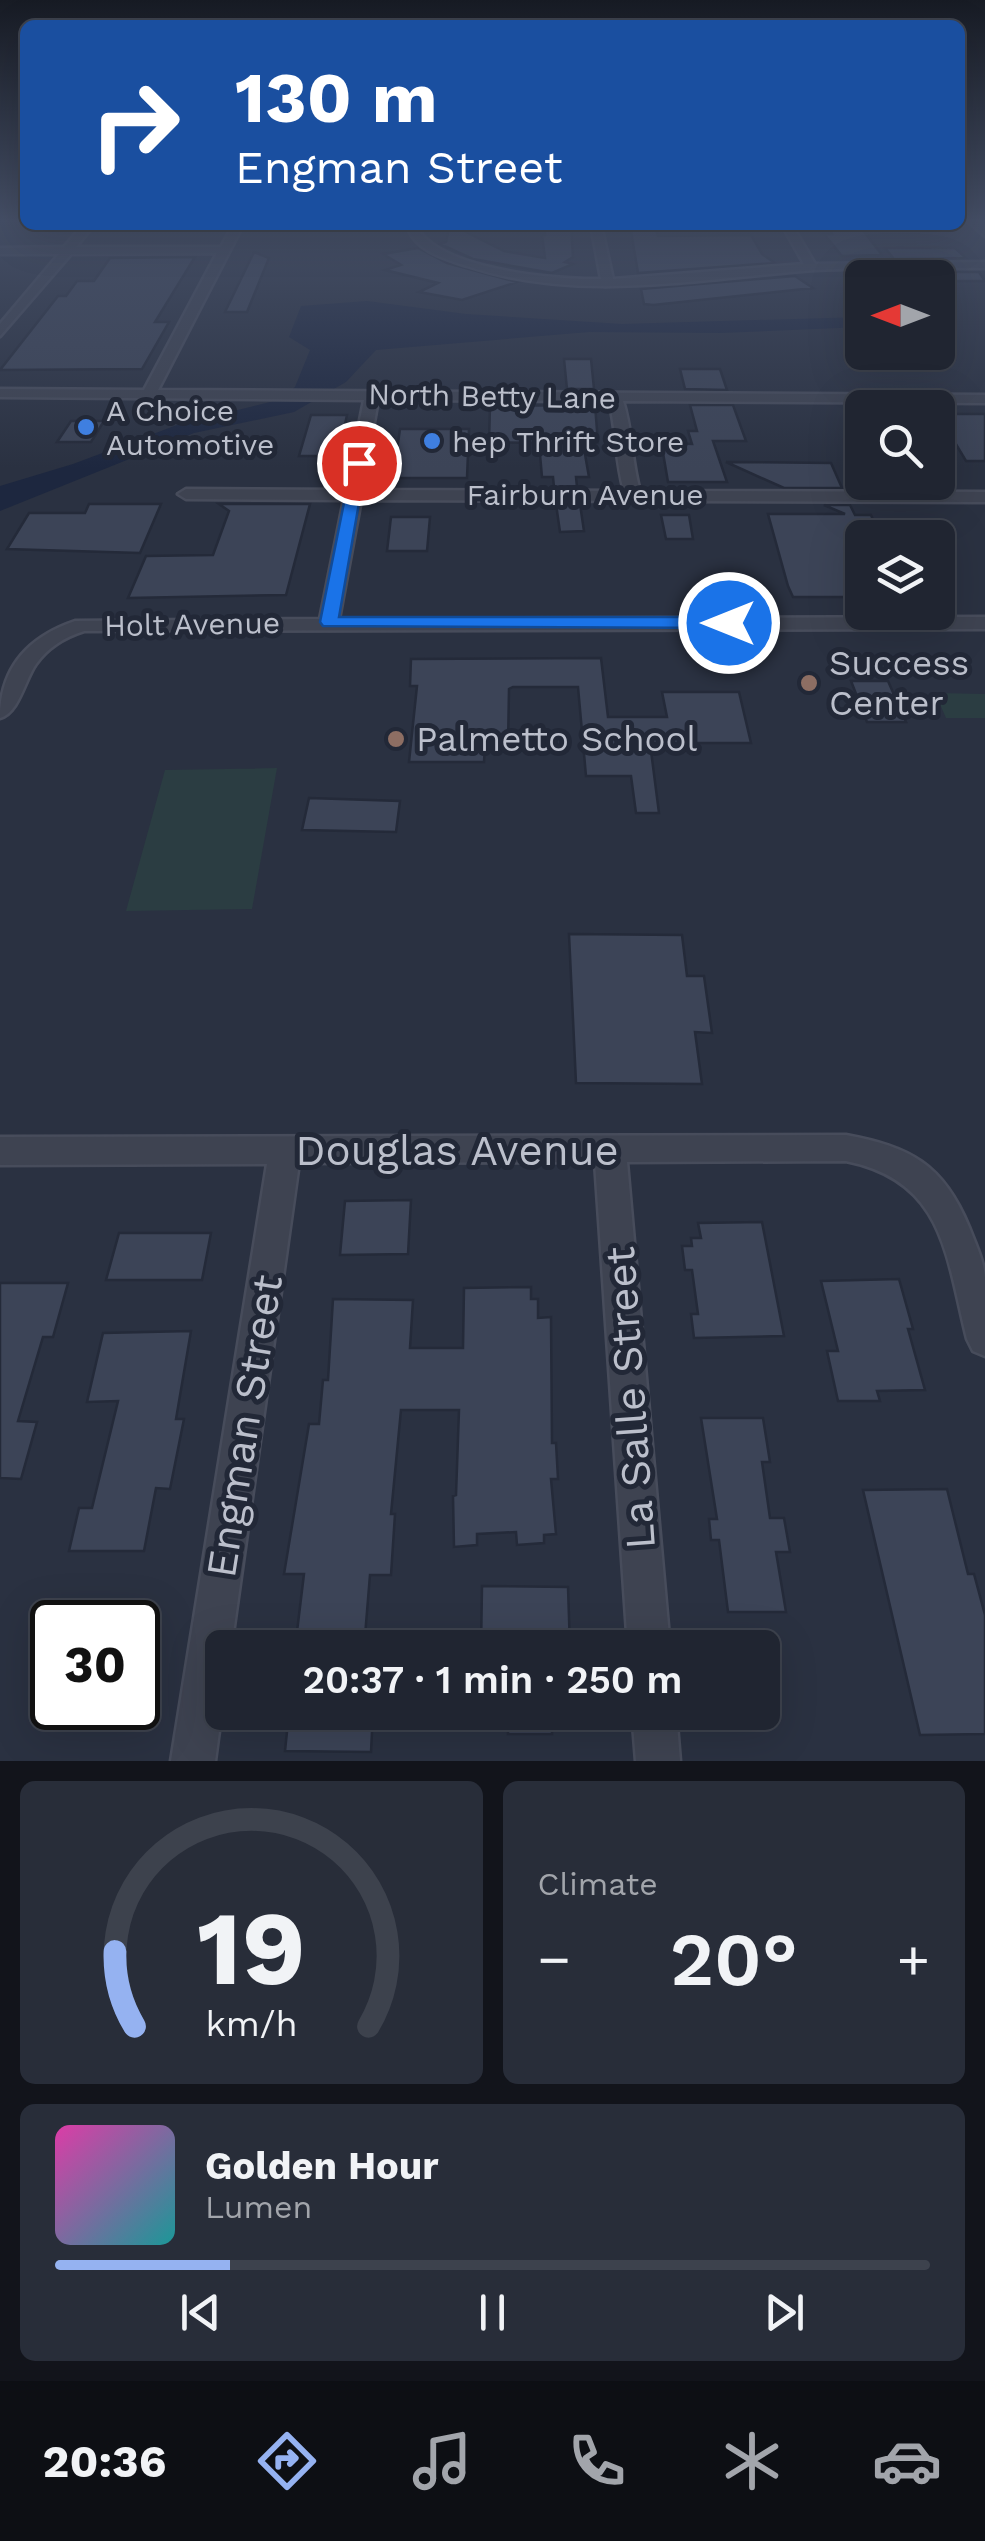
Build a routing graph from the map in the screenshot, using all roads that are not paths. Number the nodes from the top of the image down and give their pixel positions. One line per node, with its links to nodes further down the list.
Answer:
1 (23, 304): 3 (street)
2 (196, 304): 5 (street)
3 (0, 332)
4 (0, 394): 5 (street, North Betty Lane)
5 (149, 394): 6 (street, North Betty Lane)
6 (372, 395): 7 (street, North Betty Lane); 11 (street)
7 (615, 397): 10 (street, North Betty Lane); 13 (street)
8 (985, 399): 9 (street, North Betty Lane)
9 (955, 400)
10 (845, 402)
11 (354, 493): 12 (street, Fairburn Avenue); 13 (street, Fairburn Avenue); 17 (street)
12 (186, 494)
13 (633, 494): 14 (street, Fairburn Avenue)
14 (845, 495)
15 (955, 496): 16 (street, Fairburn Avenue)
16 (985, 497)
17 (329, 622): 18 (street, Holt Avenue); 19 (street, Holt Avenue)
18 (985, 623)
19 (0, 712)
20 (610, 1149): 22 (street, Douglas Avenue); 23 (street, Douglas Avenue); 24 (street, La Salle Street)
21 (0, 1151): 22 (street, Douglas Avenue)
22 (285, 1151): 26 (street, Engman Street)
23 (985, 1339)
24 (648, 1630)
25 (655, 1730): 27 (street)
26 (194, 1761)
27 (658, 1761)

